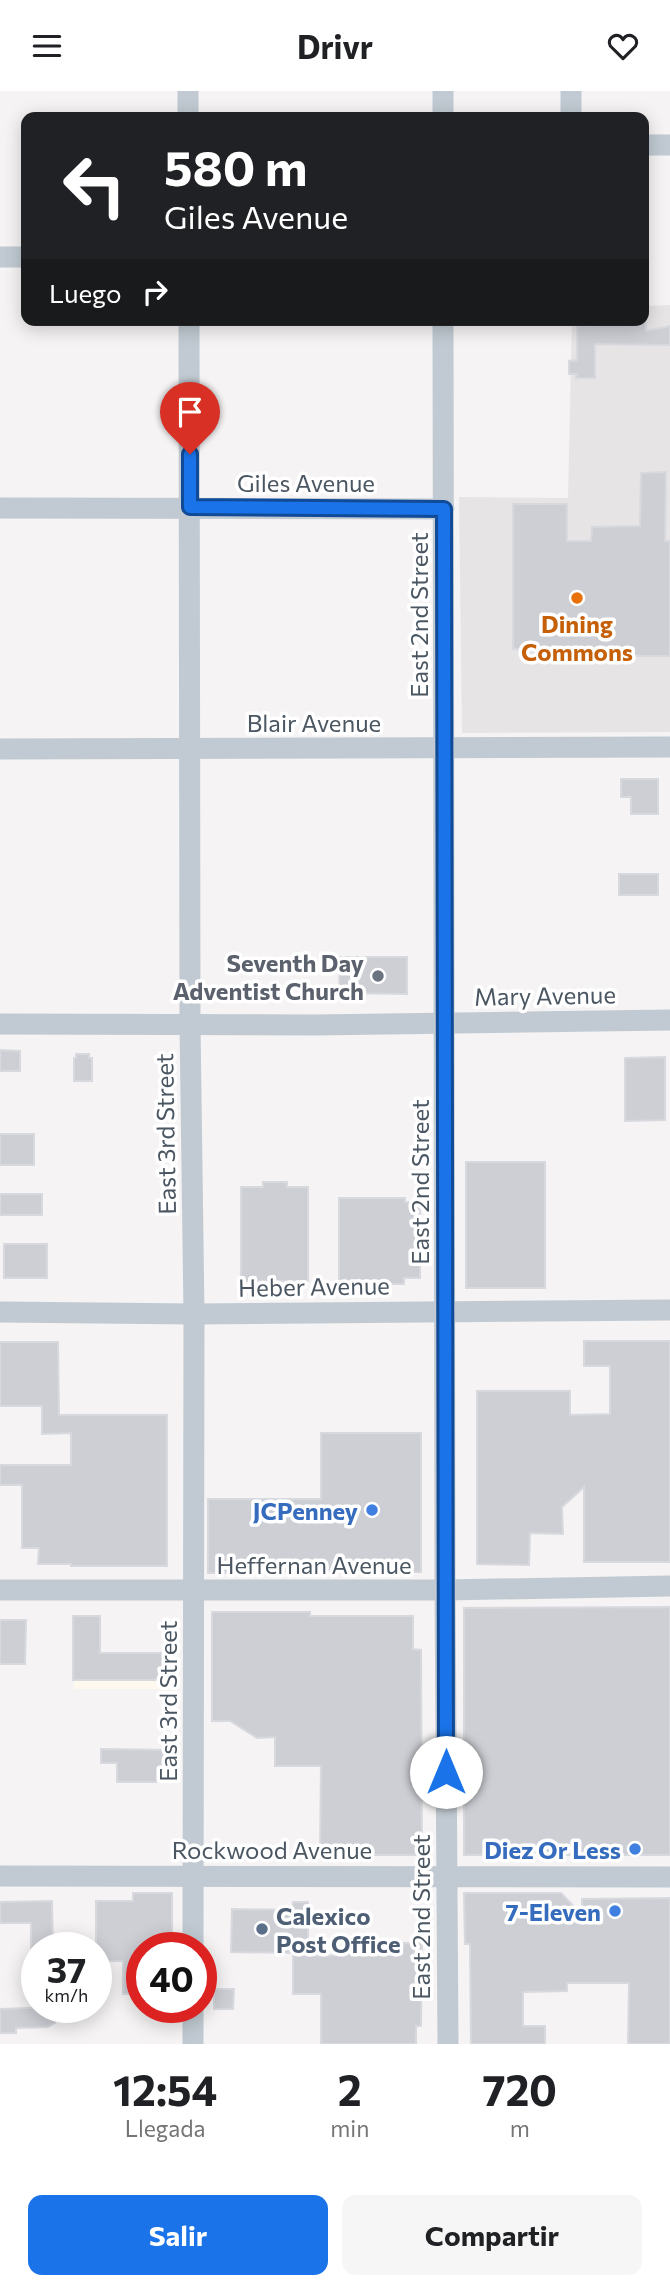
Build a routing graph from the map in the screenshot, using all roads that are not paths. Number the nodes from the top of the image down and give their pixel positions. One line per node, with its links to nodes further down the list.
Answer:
1 (188, 91): 4 (street)
2 (443, 91): 5 (street)
3 (571, 91): 6 (street)
4 (188, 112)
5 (443, 112)
6 (571, 112)
7 (649, 145): 8 (street)
8 (670, 145)
9 (0, 257): 10 (street)
10 (21, 257)
11 (189, 326): 13 (street, East 3rd Street)
12 (443, 326): 15 (street, East 2nd Street)
13 (190, 507): 14 (street, Giles Avenue); 15 (street, Giles Avenue); 19 (street, East 3rd Street)
14 (0, 508)
15 (444, 509): 17 (street, East 2nd Street)
16 (670, 747): 17 (street, Blair Avenue)
17 (444, 748): 19 (street, Blair Avenue); 21 (street, East 2nd Street)
18 (0, 749): 19 (street, Blair Avenue)
19 (189, 749): 23 (street, East 3rd Street)
20 (670, 1020): 21 (street, Mary Avenue)
21 (445, 1023): 23 (street, Mary Avenue); 25 (street, East 2nd Street)
22 (0, 1024): 23 (street, Mary Avenue)
23 (190, 1025): 27 (street, East 3rd Street)
24 (670, 1310): 25 (street, Heber Avenue)
25 (446, 1311): 27 (street, Heber Avenue); 30 (street, East 2nd Street)
26 (0, 1312): 27 (street, Heber Avenue)
27 (194, 1314): 31 (street, East 3rd Street)
28 (670, 1586): 30 (street, Heffernan Avenue)
29 (0, 1590): 31 (street, Heffernan Avenue)
30 (445, 1590): 31 (street, Heffernan Avenue); 33 (street, East 2nd Street)
31 (192, 1591): 32 (street, East 3rd Street)
32 (194, 1875): 33 (street, Rockwood Avenue); 34 (street, Rockwood Avenue); 36 (street, East 3rd Street)
33 (446, 1875): 35 (street, Rockwood Avenue); 39 (street, East 2nd Street)
34 (0, 1876)
35 (670, 1877)
36 (193, 1932)
37 (193, 2023): 38 (street)
38 (193, 2044)
39 (448, 2044)

